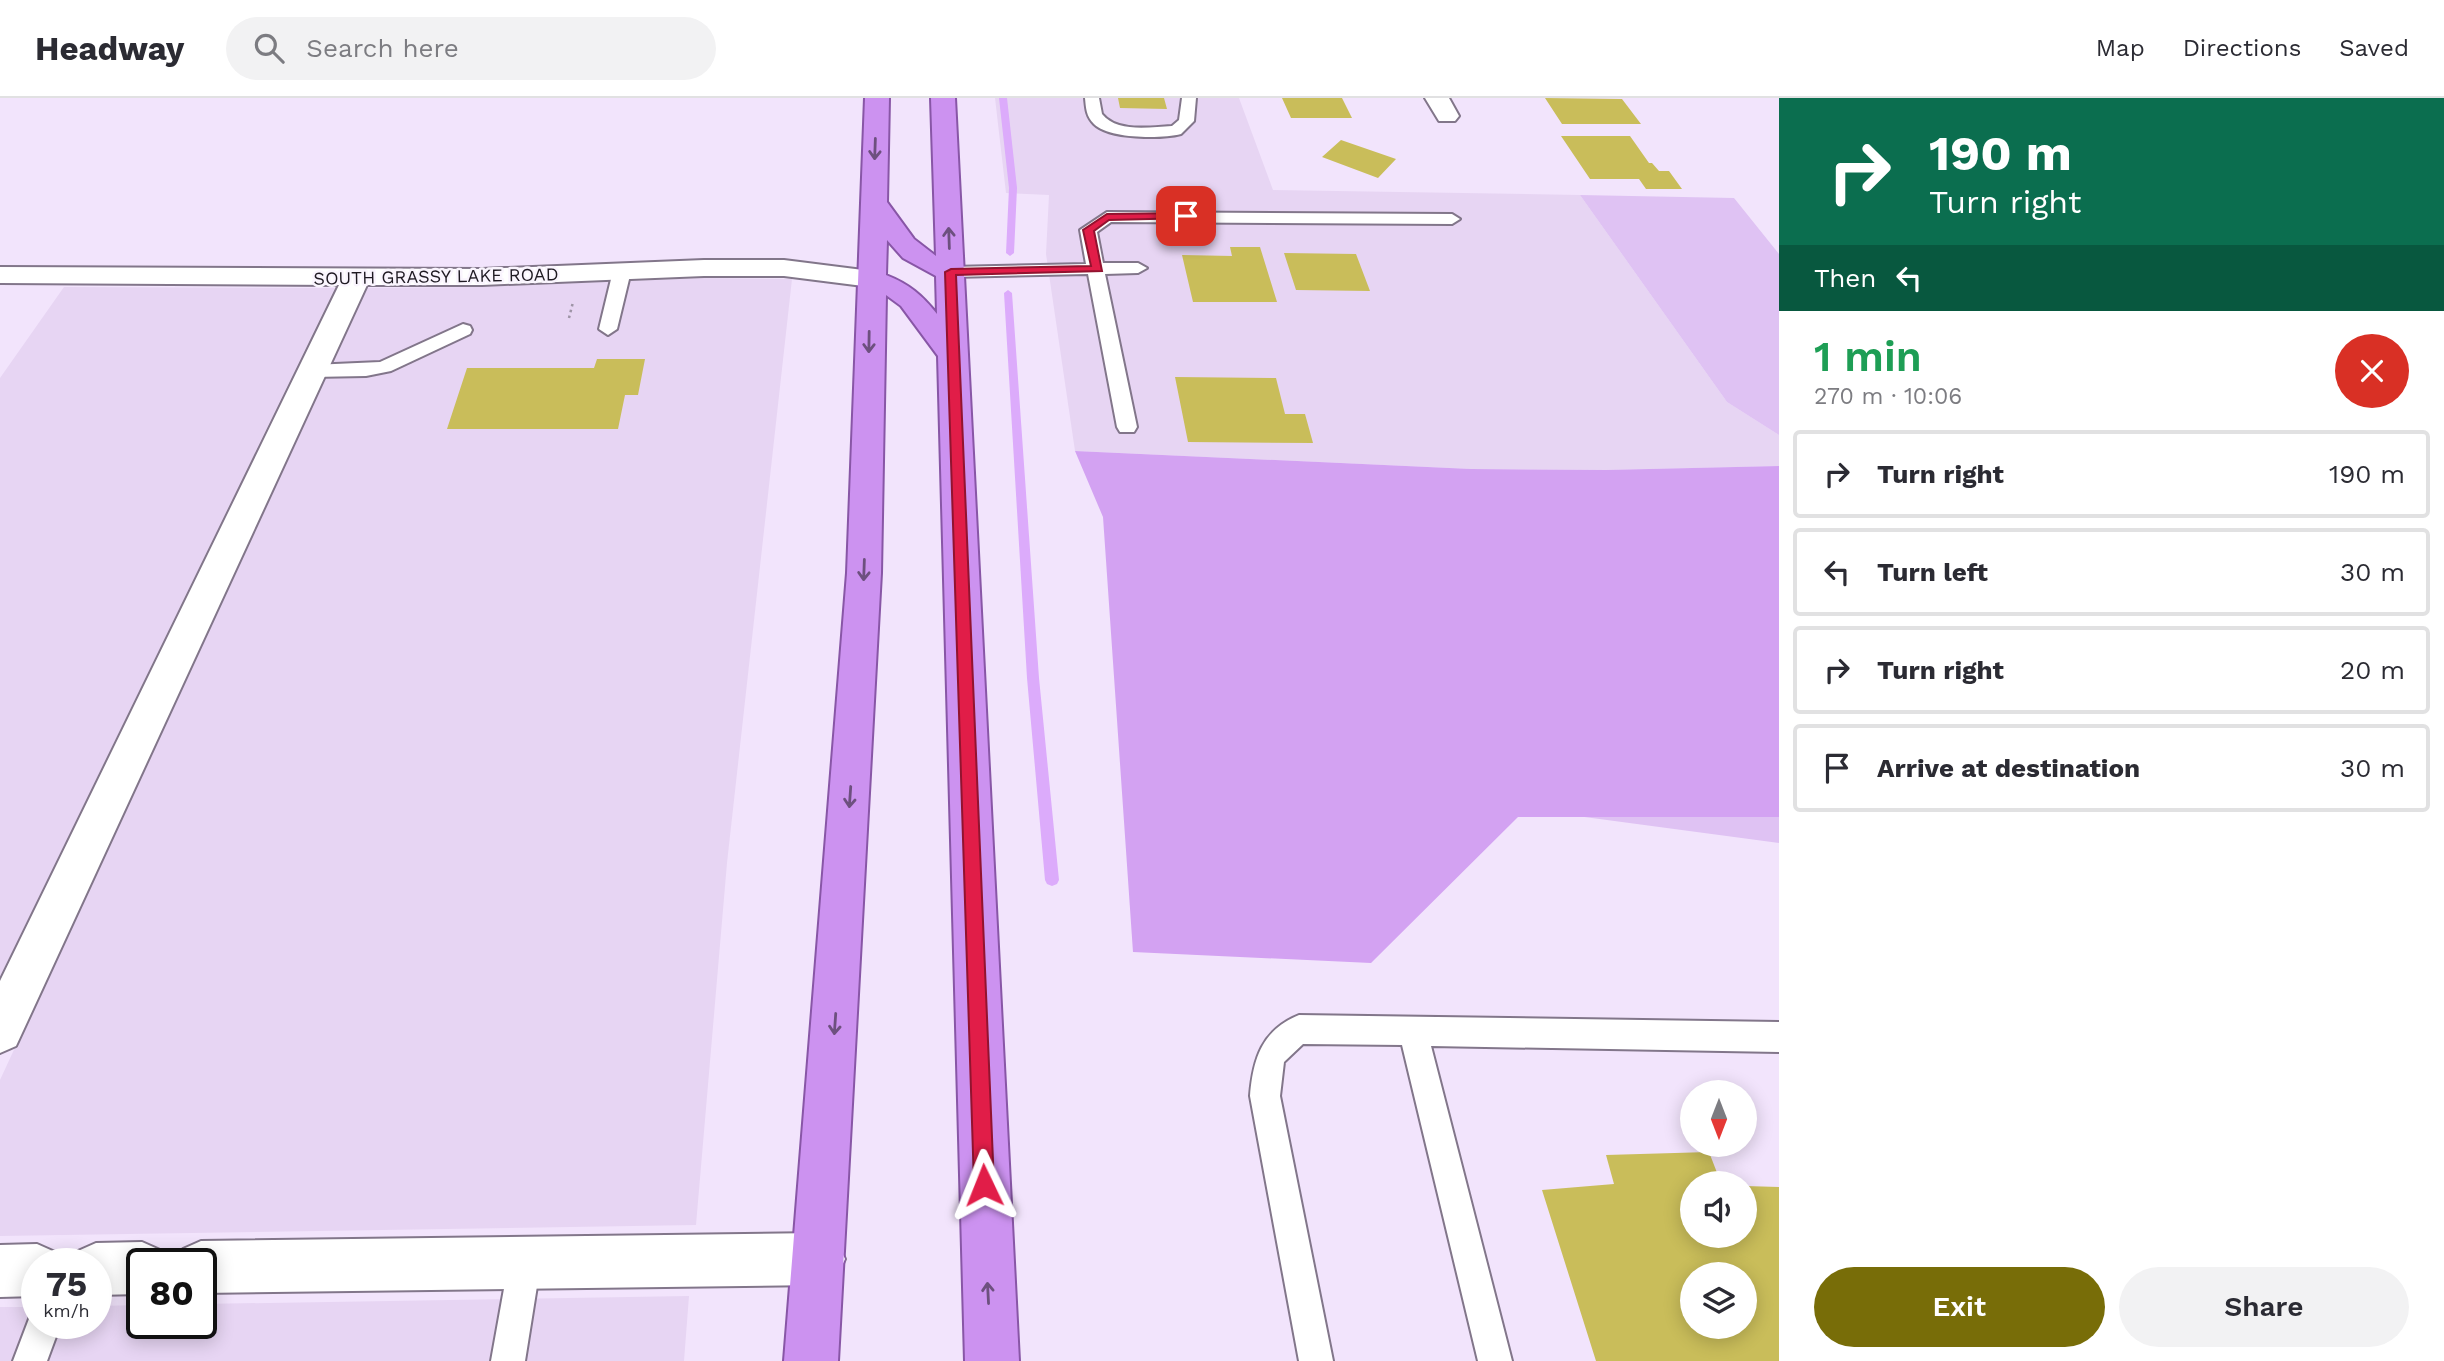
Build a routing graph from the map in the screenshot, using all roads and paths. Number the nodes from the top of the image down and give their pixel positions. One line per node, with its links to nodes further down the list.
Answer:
1 (877, 98): 5 (highway, one-way to 5)
2 (943, 98): 10 (highway, one-way to 2)
3 (1092, 98): 4 (lane)
4 (1189, 98)
5 (873, 200): 10 (highway); 13 (highway)
6 (1452, 219): 8 (lane)
7 (1138, 268): 8 (lane)
8 (1098, 269): 10 (lane); 20 (lane)
9 (622, 271): 12 (street, SOUTH GRASSY LAKE ROAD); 13 (street, SOUTH GRASSY LAKE ROAD); 16 (lane)
10 (951, 272): 18 (highway)
11 (0, 275): 12 (street, SOUTH GRASSY LAKE ROAD)
12 (356, 278): 19 (street)
13 (871, 279): 18 (highway); 24 (highway, one-way to 24)
14 (574, 302): 15 (path)
15 (569, 318)
16 (608, 329)
17 (463, 330): 19 (lane)
18 (953, 355): 33 (highway, one-way to 18)
19 (312, 371): 21 (street)
20 (1127, 426)
21 (0, 1030)
22 (1413, 1031): 23 (lane); 34 (lane); 35 (lane)
23 (1779, 1037)
24 (819, 1259): 25 (street); 32 (highway)
25 (525, 1261): 26 (street); 31 (lane)
26 (217, 1267)
27 (0, 1270): 28 (street)
28 (21, 1270)
29 (38, 1339): 30 (lane)
30 (30, 1361)
31 (508, 1361)
32 (811, 1361)
33 (992, 1361)
34 (1315, 1361)
35 (1495, 1361)

